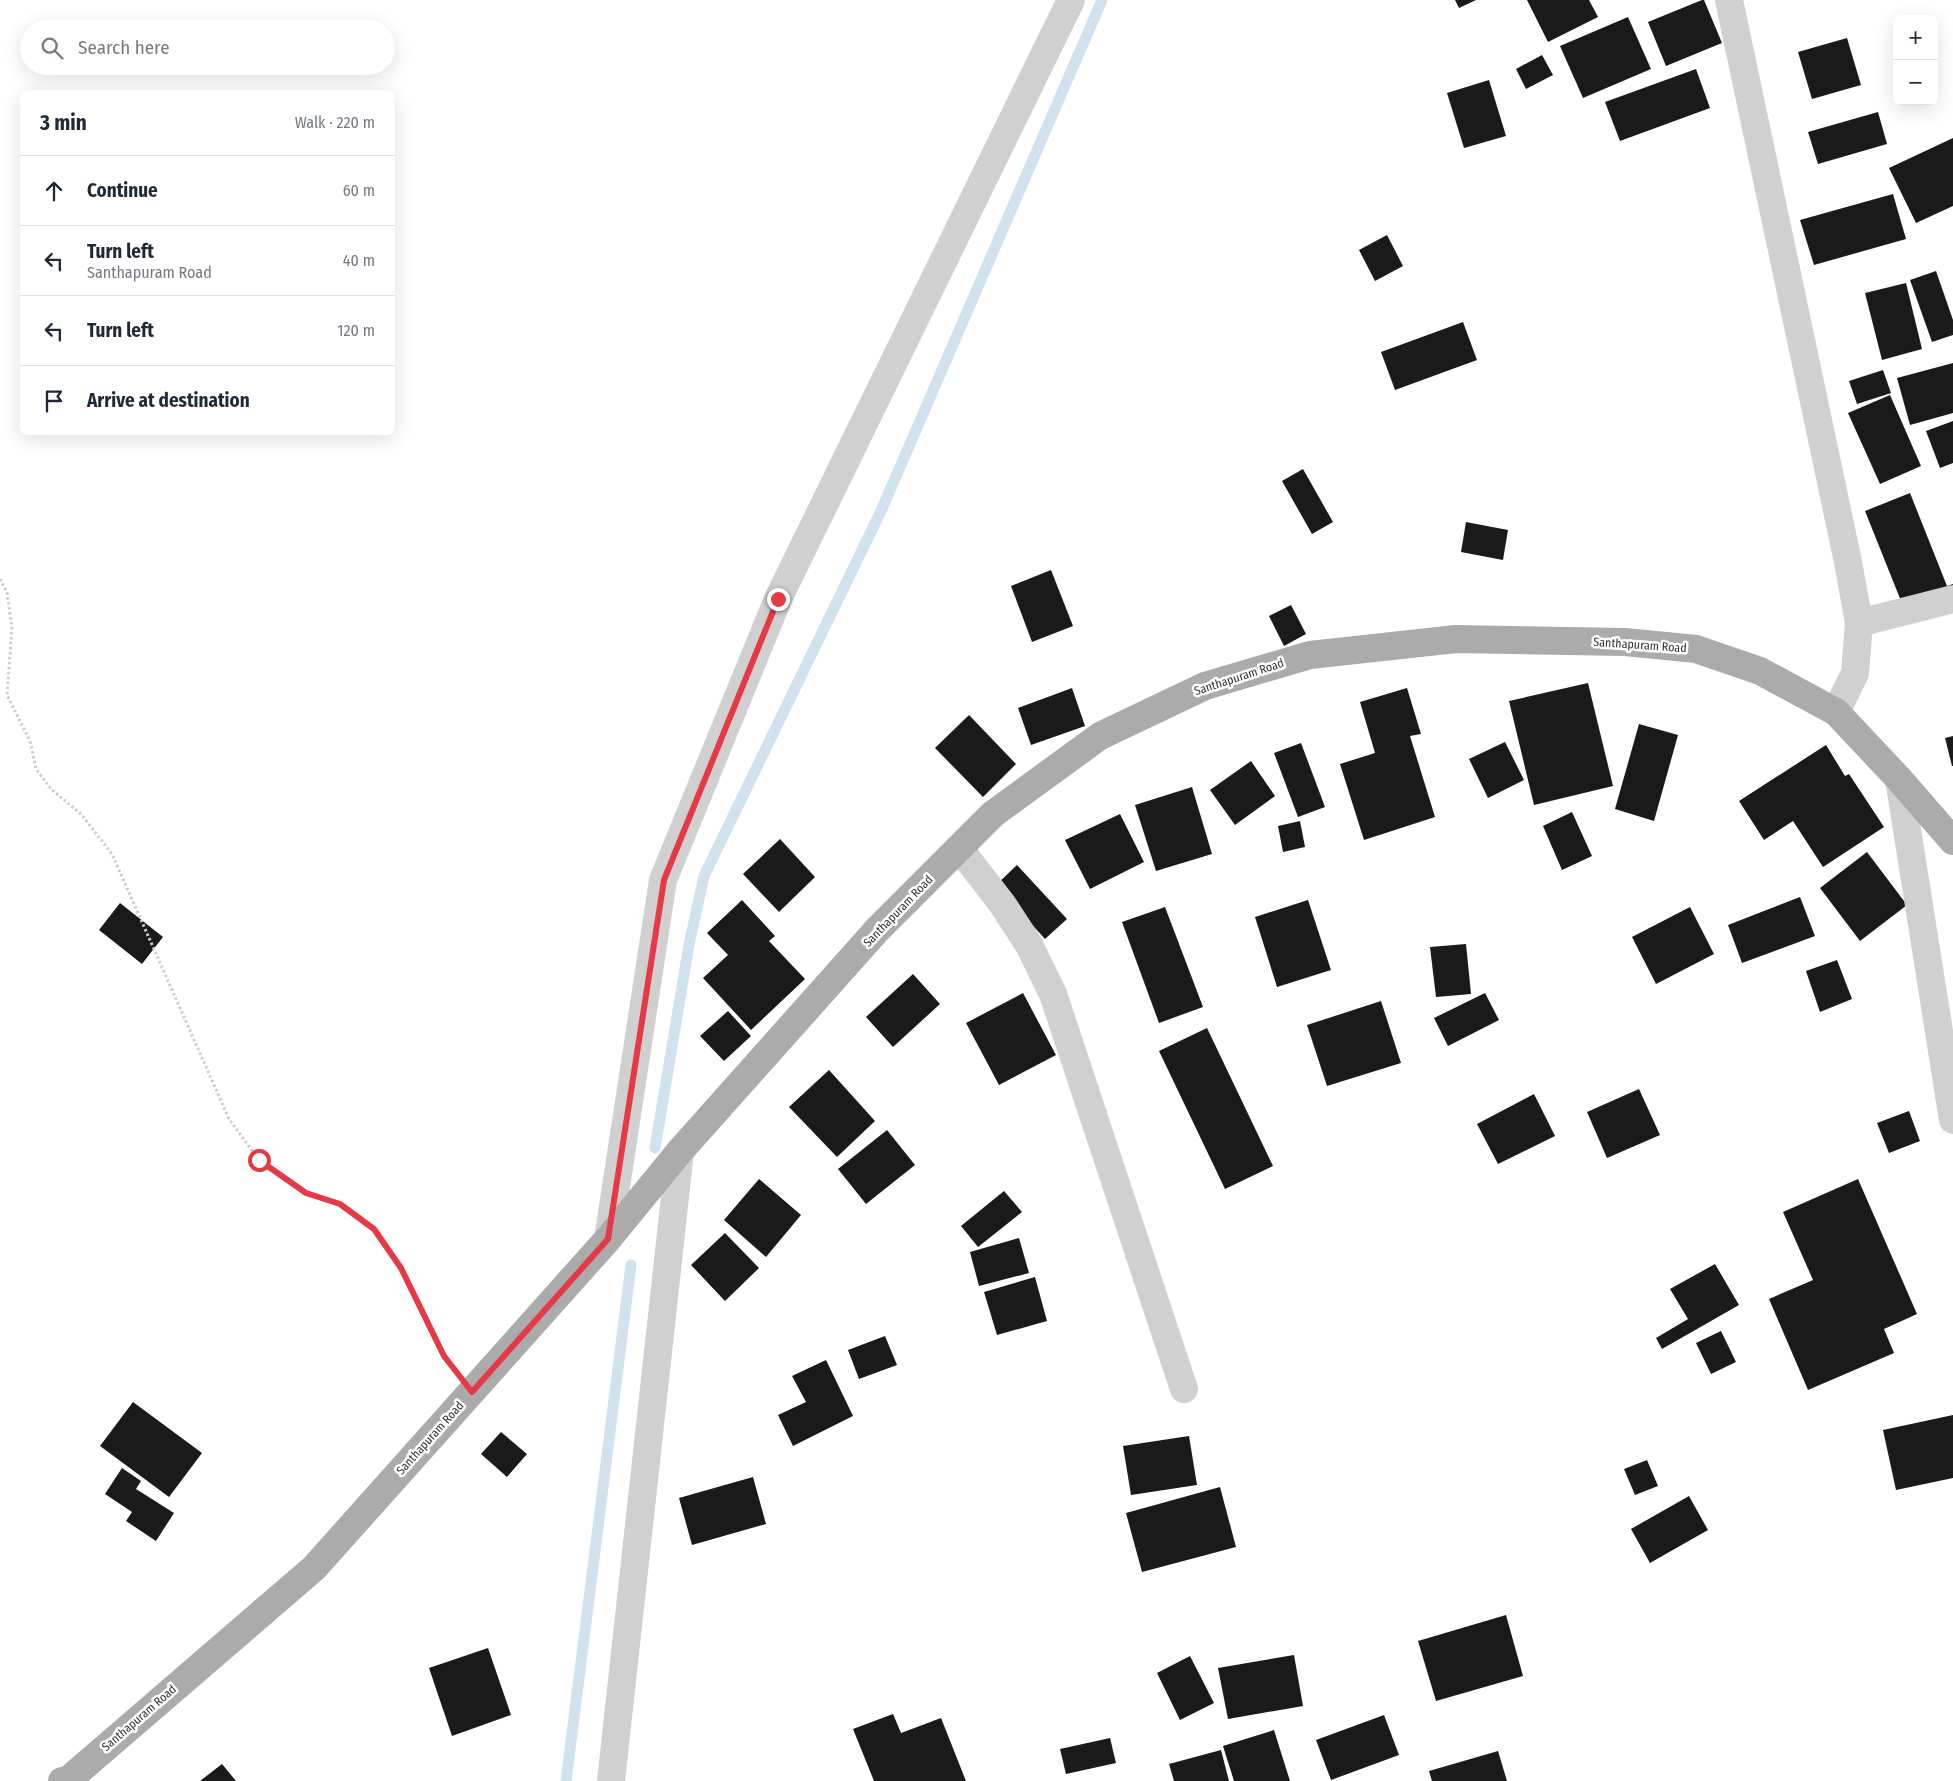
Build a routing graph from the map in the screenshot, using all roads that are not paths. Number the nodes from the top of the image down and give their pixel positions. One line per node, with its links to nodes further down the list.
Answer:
1 (1071, 0): 11 (street)
2 (1729, 0): 4 (street)
3 (1953, 599): 4 (street)
4 (1859, 623): 5 (street)
5 (1836, 712): 6 (main road, Santhapuram Road); 8 (main road, Santhapuram Road)
6 (1899, 779): 7 (main road, Santhapuram Road); 9 (street)
7 (1953, 841)
8 (959, 848): 10 (main road, Santhapuram Road); 12 (street)
9 (1953, 1120)
10 (680, 1151): 11 (main road, Santhapuram Road); 14 (street)
11 (608, 1239): 13 (main road, Santhapuram Road)
12 (1184, 1389)
13 (62, 1781)
14 (612, 1781)

